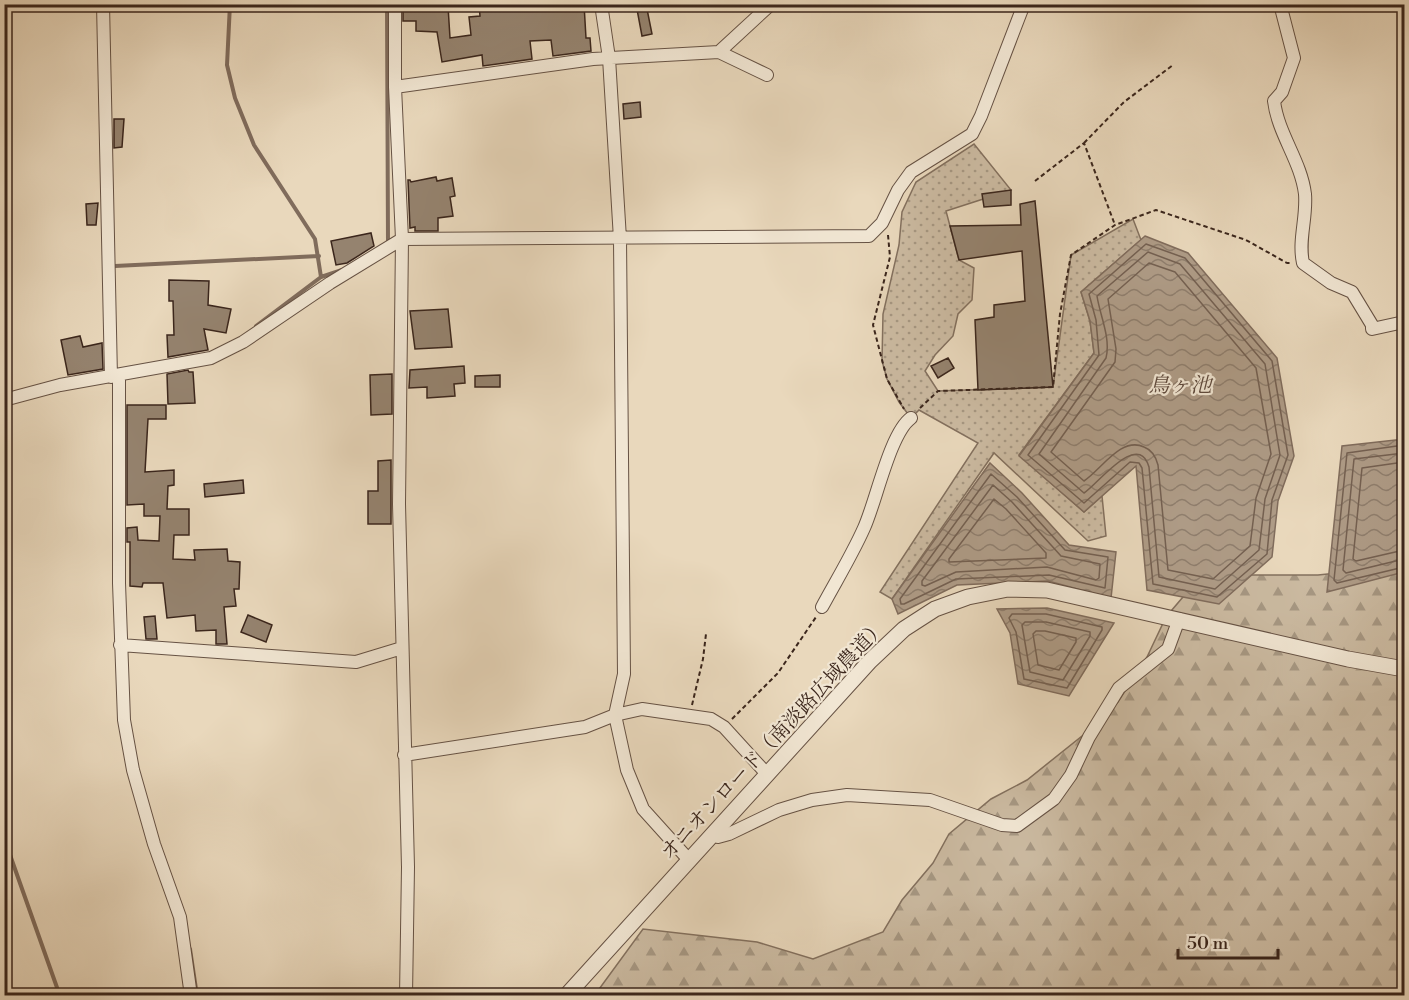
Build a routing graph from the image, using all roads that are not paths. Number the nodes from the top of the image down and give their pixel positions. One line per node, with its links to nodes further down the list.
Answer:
1 (103, 4): 14 (street)
2 (395, 4): 10 (street)
3 (601, 4): 8 (street)
4 (771, 4): 7 (street)
5 (1024, 4): 12 (street)
6 (1280, 4): 13 (street)
7 (719, 52): 8 (street); 9 (street)
8 (609, 58): 10 (street); 12 (street)
9 (767, 75)
10 (395, 87): 11 (street)
11 (402, 239): 12 (street); 14 (street); 20 (street)
12 (620, 239): 22 (street)
13 (1404, 322)
14 (115, 376): 15 (street); 19 (street)
15 (4, 400)
16 (910, 417): 17 (street)
17 (822, 607)
18 (1179, 619): 21 (street, オニオンロード（南淡路広域農道）); 24 (street, オニオンロード（南淡路広域農道）); 25 (street)
19 (120, 645): 20 (street); 27 (street)
20 (402, 648): 23 (street)
21 (1404, 669)
22 (615, 715): 23 (street); 24 (street); 26 (street)
23 (405, 755): 28 (street)
24 (766, 774): 25 (street, オニオンロード（南淡路広域農道）)
25 (713, 833): 26 (street, オニオンロード（南淡路広域農道）)
26 (690, 860): 29 (street, オニオンロード（南淡路広域農道）)
27 (191, 996)
28 (406, 996)
29 (566, 996)

